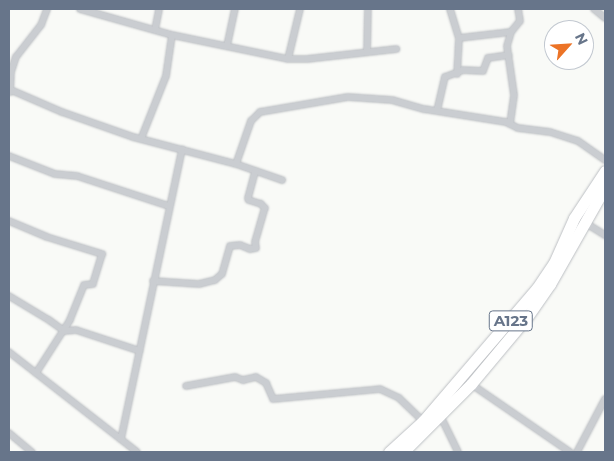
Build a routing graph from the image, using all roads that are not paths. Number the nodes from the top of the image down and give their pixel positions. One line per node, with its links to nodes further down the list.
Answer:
1 (47, 9): 21 (street)
2 (80, 9): 11 (street)
3 (159, 9): 11 (street)
4 (235, 9): 15 (street)
5 (300, 9): 19 (street)
6 (368, 9): 17 (street)
7 (450, 9): 14 (street)
8 (518, 9): 12 (street)
9 (594, 9): 10 (street)
10 (605, 18)
11 (155, 30): 13 (street)
12 (511, 32): 14 (street); 18 (street)
13 (172, 35): 15 (street); 24 (street)
14 (459, 38): 20 (street)
15 (227, 46): 19 (street)
16 (396, 49): 17 (street)
17 (367, 52): 19 (street)
18 (508, 55): 20 (street); 23 (street)
19 (288, 59)
20 (457, 74): 22 (street)
21 (10, 91): 24 (street)
22 (436, 111): 23 (street); 28 (street)
23 (510, 124): 27 (street)
24 (141, 139): 25 (street)
25 (182, 149): 28 (street); 33 (street)
26 (9, 156): 33 (street)
27 (605, 160)
28 (236, 164): 30 (street)
29 (605, 170): 48 (highway, A123)
30 (255, 171): 31 (street); 37 (street)
31 (282, 180)
32 (605, 188): 35 (highway, A123)
33 (169, 206): 37 (street)
34 (9, 221): 39 (street)
35 (584, 222): 36 (street); 45 (highway, A123)
36 (605, 235)
37 (153, 281): 42 (street)
38 (9, 296): 41 (street)
39 (70, 320): 40 (street); 41 (street)
40 (76, 330): 41 (street); 42 (street)
41 (64, 331): 44 (street)
42 (140, 351): 51 (street)
43 (9, 352): 44 (street)
44 (36, 374): 51 (street)
45 (471, 384): 48 (highway, A123); 57 (street)
46 (186, 386): 49 (street)
47 (605, 399): 58 (street)
48 (438, 412): 49 (highway, A123); 55 (highway, A123); 56 (street)
49 (423, 421): 54 (highway, A123)
50 (9, 433): 52 (street)
51 (121, 439): 53 (street)
52 (32, 452)
53 (137, 452)
54 (389, 452)
55 (403, 452)
56 (458, 452)
57 (570, 452)
58 (577, 452)

